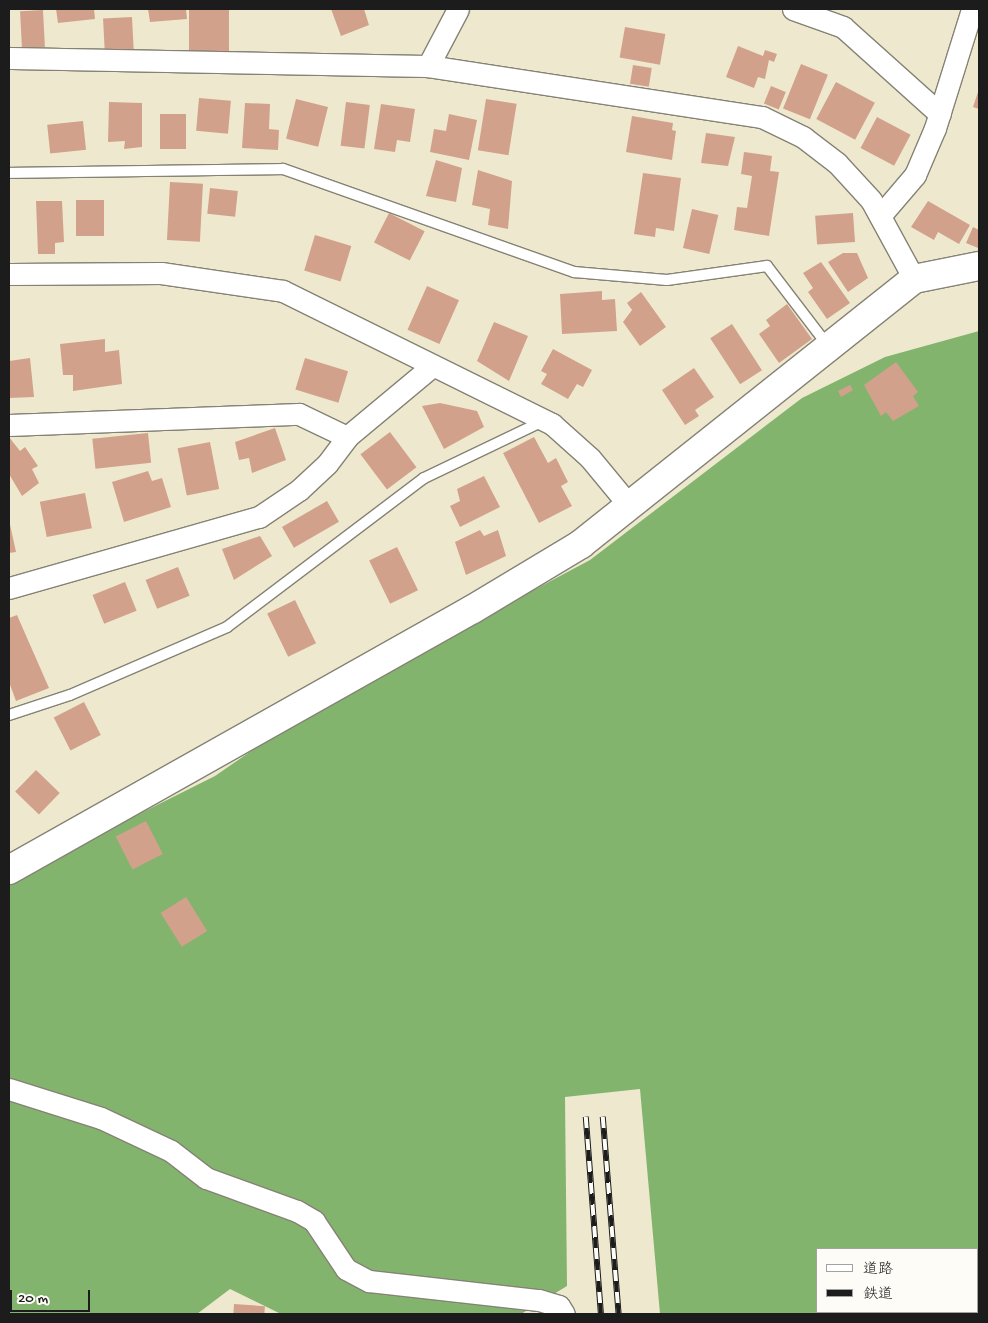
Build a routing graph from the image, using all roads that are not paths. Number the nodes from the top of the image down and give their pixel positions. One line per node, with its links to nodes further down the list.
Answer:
1 (458, 9): 5 (street)
2 (793, 9): 6 (street)
3 (972, 9): 6 (street)
4 (9, 58): 5 (street)
5 (428, 66): 8 (street)
6 (940, 114): 8 (street)
7 (9, 173): 12 (lane)
8 (880, 216): 11 (street)
9 (979, 266): 11 (street)
10 (9, 274): 13 (street)
11 (914, 279): 12 (street)
12 (830, 348): 17 (street)
13 (431, 367): 14 (street); 16 (street)
14 (546, 420): 17 (street); 19 (lane)
15 (9, 425): 16 (street)
16 (347, 437): 18 (street)
17 (628, 504): 20 (street)
18 (9, 588)
19 (9, 715)
20 (9, 870)
21 (9, 1089): 22 (street)
22 (564, 1314)

